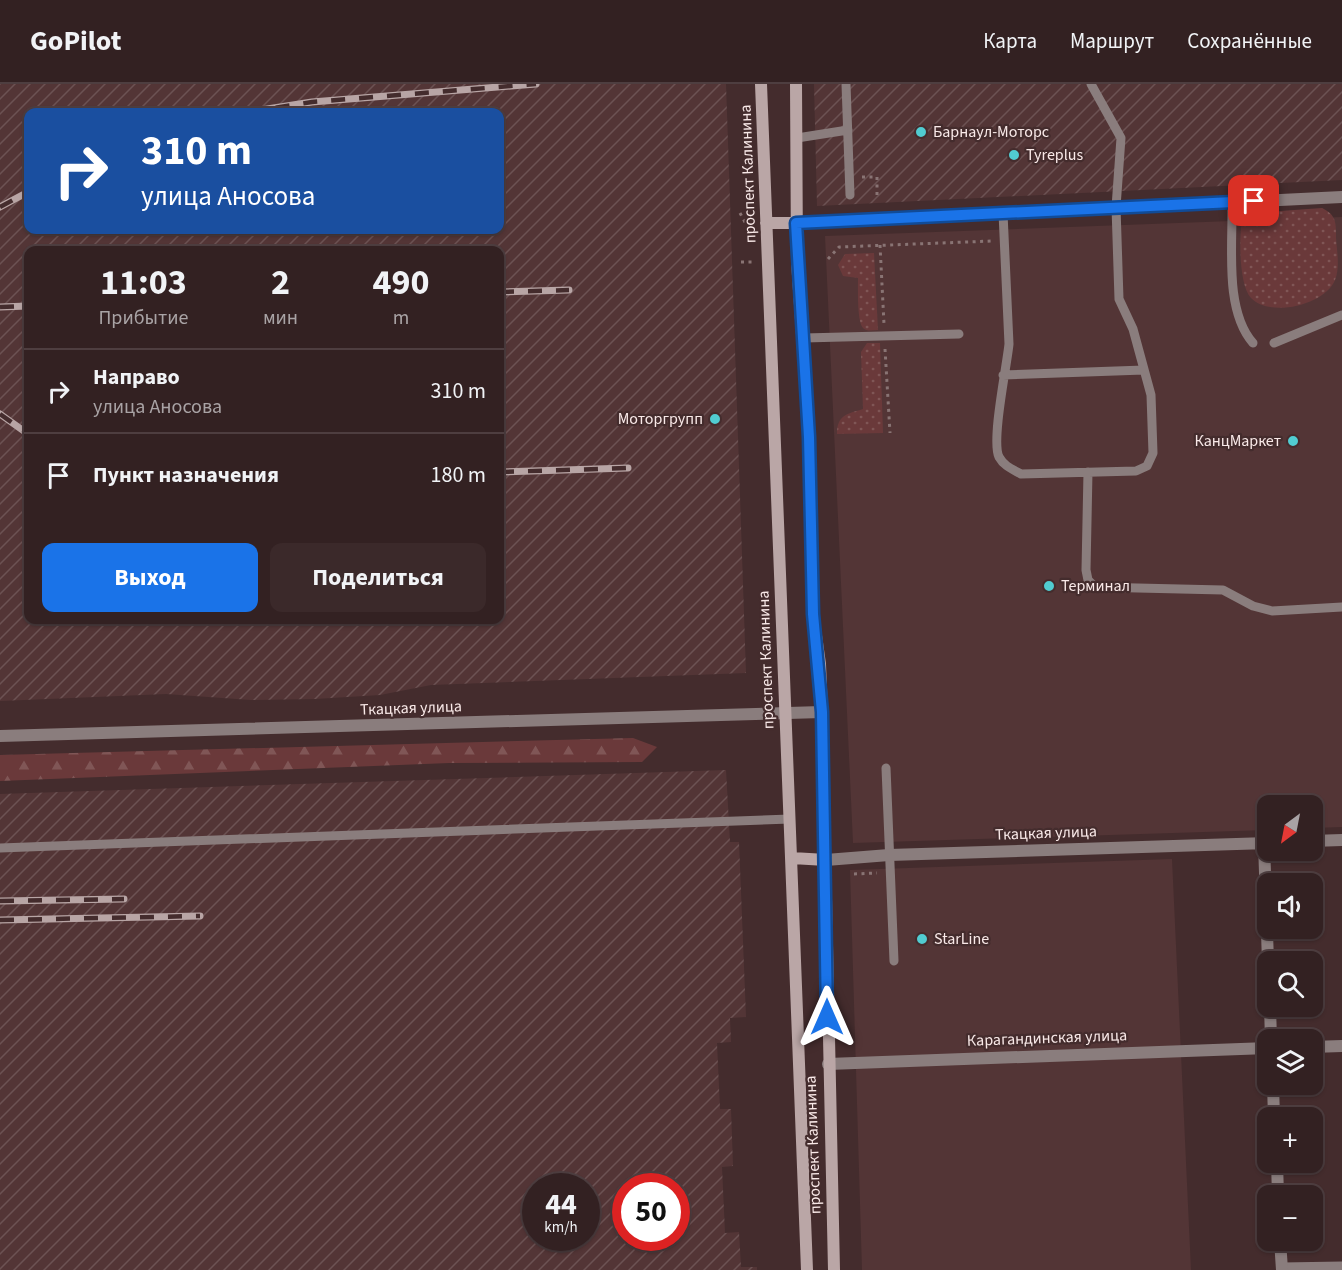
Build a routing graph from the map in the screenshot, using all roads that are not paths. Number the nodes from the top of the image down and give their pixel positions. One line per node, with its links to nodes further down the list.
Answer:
1 (760, 84): 12 (main road, проспект Калинина)
2 (796, 84): 6 (main road, проспект Калинина)
3 (846, 84): 5 (lane)
4 (1091, 84): 10 (lane)
5 (848, 130): 6 (lane); 7 (lane)
6 (797, 138): 13 (main road, проспект Калинина)
7 (850, 195)
8 (1342, 197): 9 (street)
9 (1232, 202): 10 (street); 17 (lane)
10 (1116, 207): 11 (street); 19 (lane)
11 (1003, 213): 13 (street); 20 (lane)
12 (766, 223): 13 (main road); 23 (main road, проспект Калинина)
13 (796, 223): 16 (main road, проспект Калинина)
14 (1342, 315): 18 (lane)
15 (960, 334): 16 (lane)
16 (804, 338): 24 (main road, проспект Калинина)
17 (1252, 343)
18 (1274, 343)
19 (1144, 370): 20 (lane); 21 (lane)
20 (1003, 375): 21 (lane)
21 (1088, 472): 22 (lane)
22 (1342, 608)
23 (784, 712): 24 (street, Ткацкая улица); 25 (street, Ткацкая улица); 27 (main road, проспект Калинина)
24 (822, 712): 34 (main road, проспект Калинина)
25 (0, 736)
26 (886, 768): 32 (lane)
27 (790, 819): 31 (lane); 33 (main road, проспект Калинина)
28 (1342, 840): 29 (street)
29 (1323, 841)
30 (1257, 843): 32 (street, Ткацкая улица)
31 (0, 848)
32 (890, 855): 34 (street, Ткацкая улица); 37 (lane)
33 (792, 858): 34 (main road); 45 (main road, проспект Калинина)
34 (826, 860): 41 (main road, проспект Калинина)
35 (1266, 861): 36 (street)
36 (1268, 951)
37 (894, 961)
38 (1342, 1046): 39 (street)
39 (1323, 1047)
40 (1257, 1048): 41 (street, Карагандинская улица)
41 (828, 1064): 46 (main road, проспект Калинина)
42 (1281, 1251): 44 (street)
43 (1342, 1266): 44 (lane)
44 (1282, 1268)
45 (807, 1270)
46 (834, 1270)

